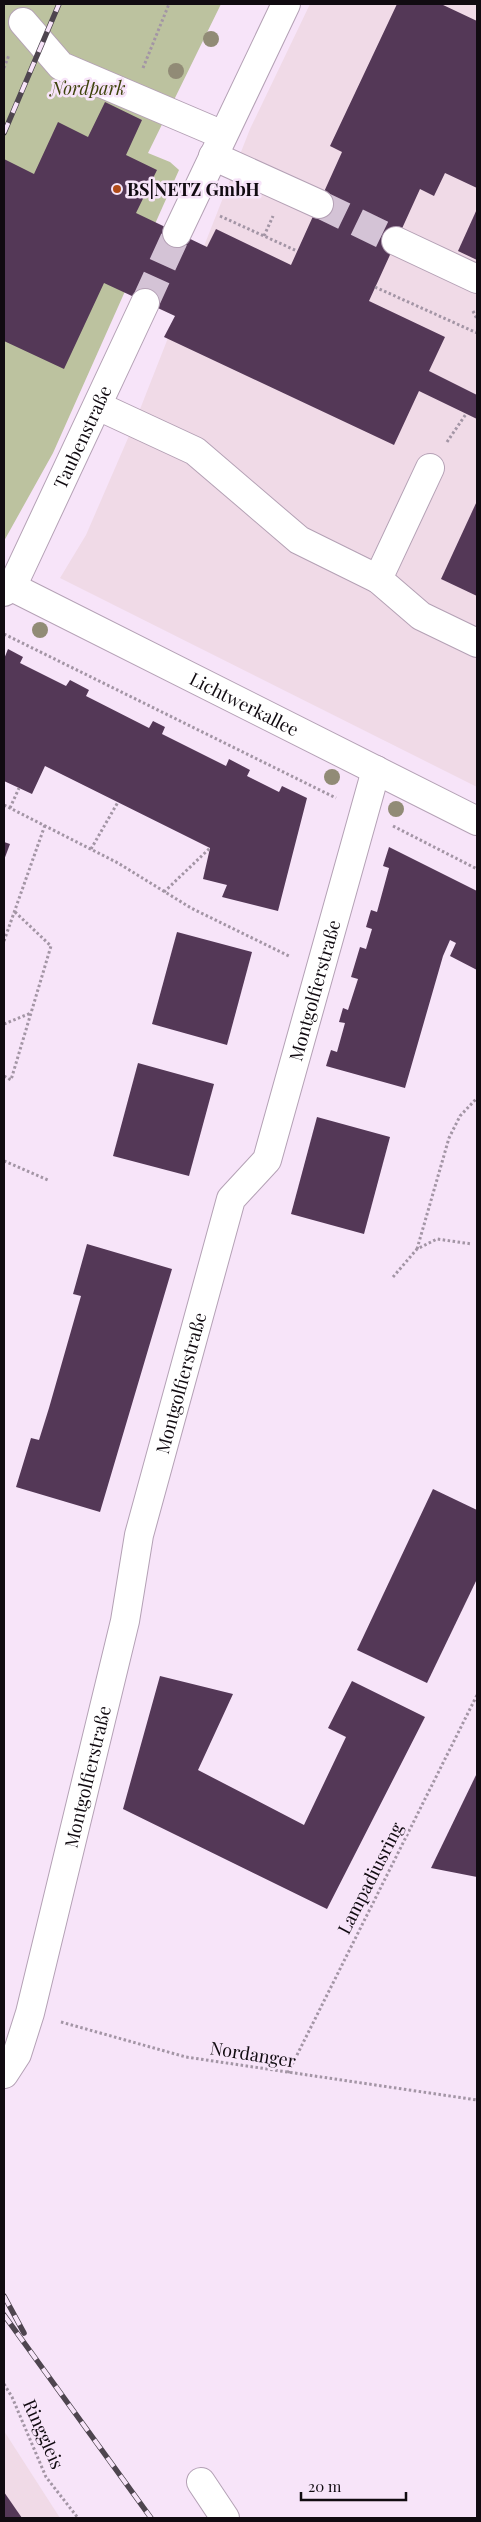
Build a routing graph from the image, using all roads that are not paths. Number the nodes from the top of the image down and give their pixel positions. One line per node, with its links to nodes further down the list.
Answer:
1 (286, 4): 3 (street)
2 (23, 22): 3 (street)
3 (218, 146): 4 (street); 5 (street)
4 (319, 204)
5 (177, 232)
6 (396, 241): 7 (street)
7 (477, 279)
8 (146, 303): 9 (street, Taubenstraße)
9 (98, 406): 11 (street); 12 (street, Taubenstraße)
10 (430, 468): 11 (street)
11 (378, 579): 13 (street)
12 (12, 583): 14 (street, Lichtwerkallee)
13 (477, 643)
14 (376, 770): 15 (street, Lichtwerkallee); 16 (street, Montgolfierstraße)
15 (477, 820)
16 (4, 2074)
17 (201, 2482): 18 (street)
18 (225, 2518)

